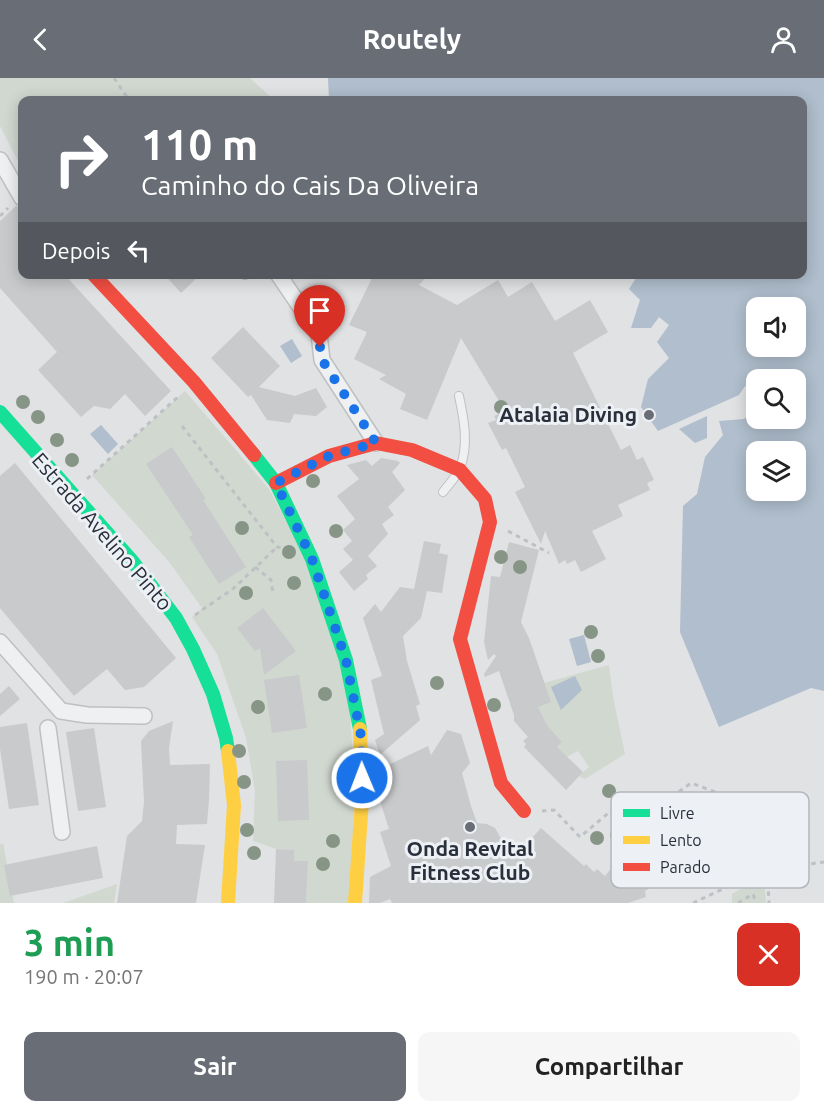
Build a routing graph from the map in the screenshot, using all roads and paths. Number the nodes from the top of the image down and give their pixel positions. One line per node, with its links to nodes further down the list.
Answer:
1 (114, 78): 2 (path)
2 (126, 96)
3 (0, 160): 4 (street)
4 (18, 191)
5 (98, 279): 7 (street)
6 (281, 279): 11 (street)
7 (194, 382): 13 (path); 14 (street)
8 (459, 396): 12 (lane)
9 (0, 411): 35 (street, Estrada Avelino Pinto)
10 (182, 426): 17 (path)
11 (376, 443): 12 (street); 14 (street)
12 (460, 470): 15 (lane); 16 (street)
13 (87, 479)
14 (276, 483): 36 (street)
15 (443, 492)
16 (490, 522): 19 (path); 28 (street)
17 (277, 547): 18 (path); 20 (path)
18 (285, 548)
19 (549, 553)
20 (255, 567): 21 (path); 22 (path)
21 (273, 592)
22 (190, 620)
23 (0, 642): 24 (street)
24 (144, 716)
25 (48, 728): 30 (street)
26 (678, 792): 27 (path)
27 (715, 792)
28 (524, 811): 29 (path)
29 (611, 811)
30 (62, 832)
31 (824, 862): 32 (path)
32 (809, 864)
33 (725, 888): 37 (path)
34 (768, 888): 40 (path)
35 (228, 903)
36 (355, 903)
37 (693, 903)
38 (738, 903): 39 (path)
39 (756, 903)
40 (769, 903)

